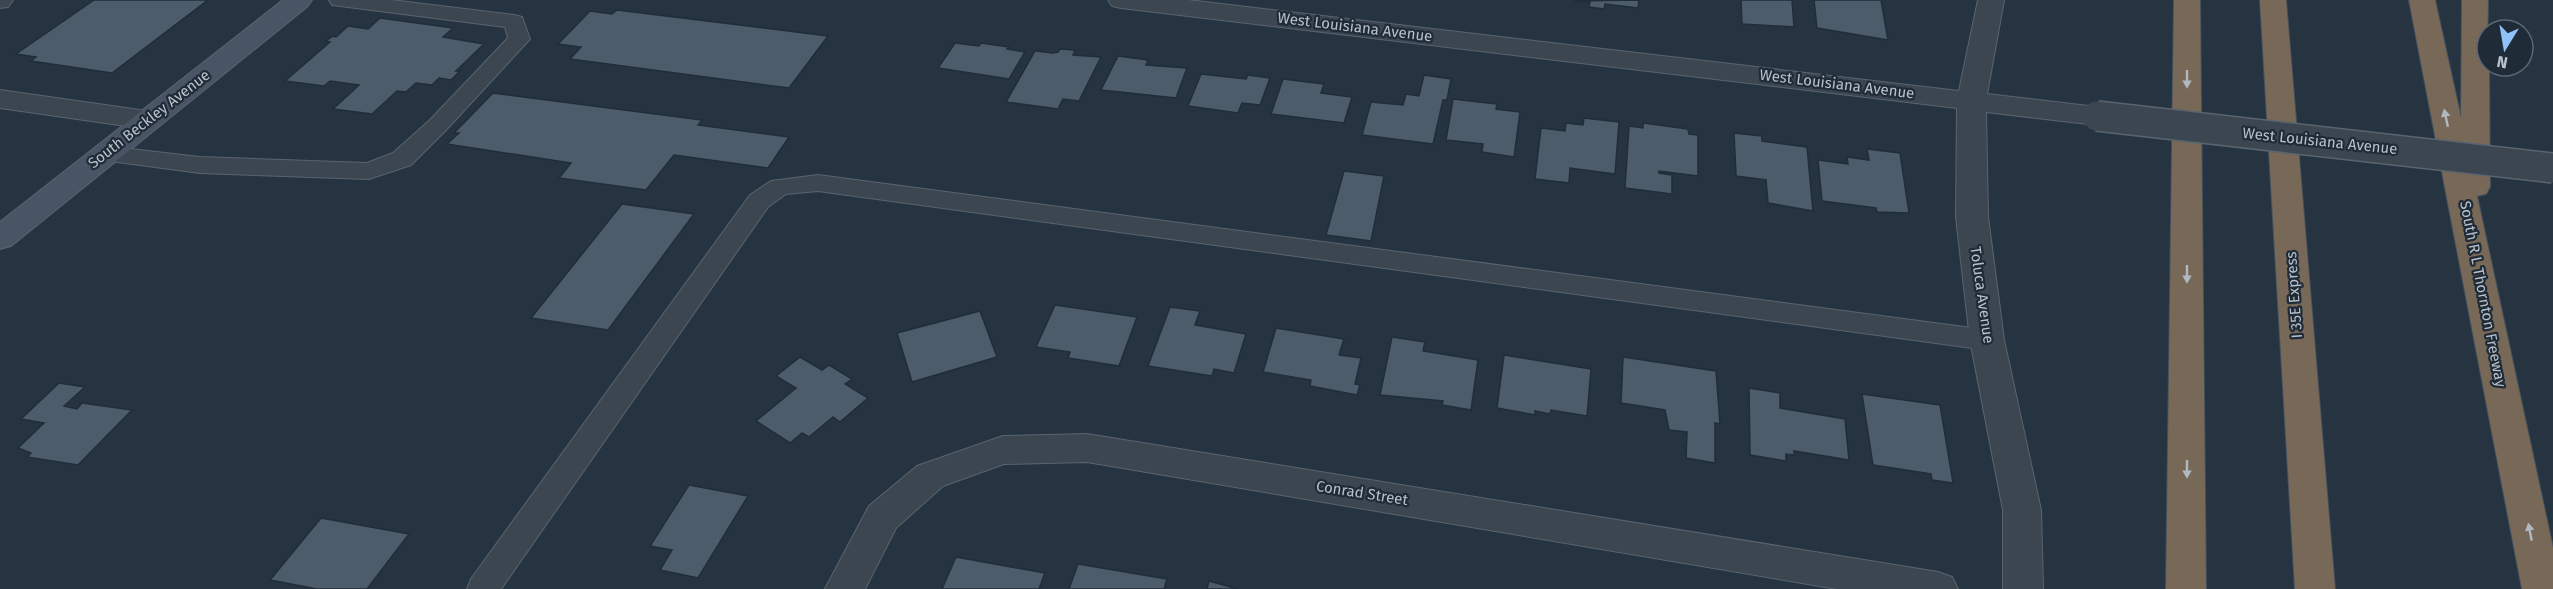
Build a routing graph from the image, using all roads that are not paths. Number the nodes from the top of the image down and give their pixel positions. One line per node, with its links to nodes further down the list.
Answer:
1 (299, 0): 12 (street, South Beckley Avenue)
2 (340, 0): 13 (lane)
3 (1121, 0): 8 (street, West Louisiana Avenue)
4 (1991, 0): 11 (street, Toluca Avenue)
5 (2273, 0): 23 (highway, I 35E Express)
6 (2422, 0): 16 (highway, South R L Thornton Freeway, one-way to 6)
7 (2475, 0): 16 (highway)
8 (1192, 4): 11 (street, West Louisiana Avenue)
9 (2183, 10): 22 (highway, one-way to 22)
10 (0, 99): 12 (street)
11 (1972, 100): 14 (street, West Louisiana Avenue, bridge); 17 (street, Toluca Avenue)
12 (147, 120): 13 (street, South Beckley Avenue)
13 (104, 154): 15 (street, South Beckley Avenue)
14 (2553, 168)
15 (0, 238)
16 (2475, 258): 24 (highway, South R L Thornton Freeway, one-way to 16)
17 (1987, 340): 18 (lane); 21 (street, Toluca Avenue)
18 (483, 589)
19 (845, 589): 20 (street, Conrad Street)
20 (1938, 589)
21 (2023, 589)
22 (2186, 589)
23 (2315, 589)
24 (2542, 589)

